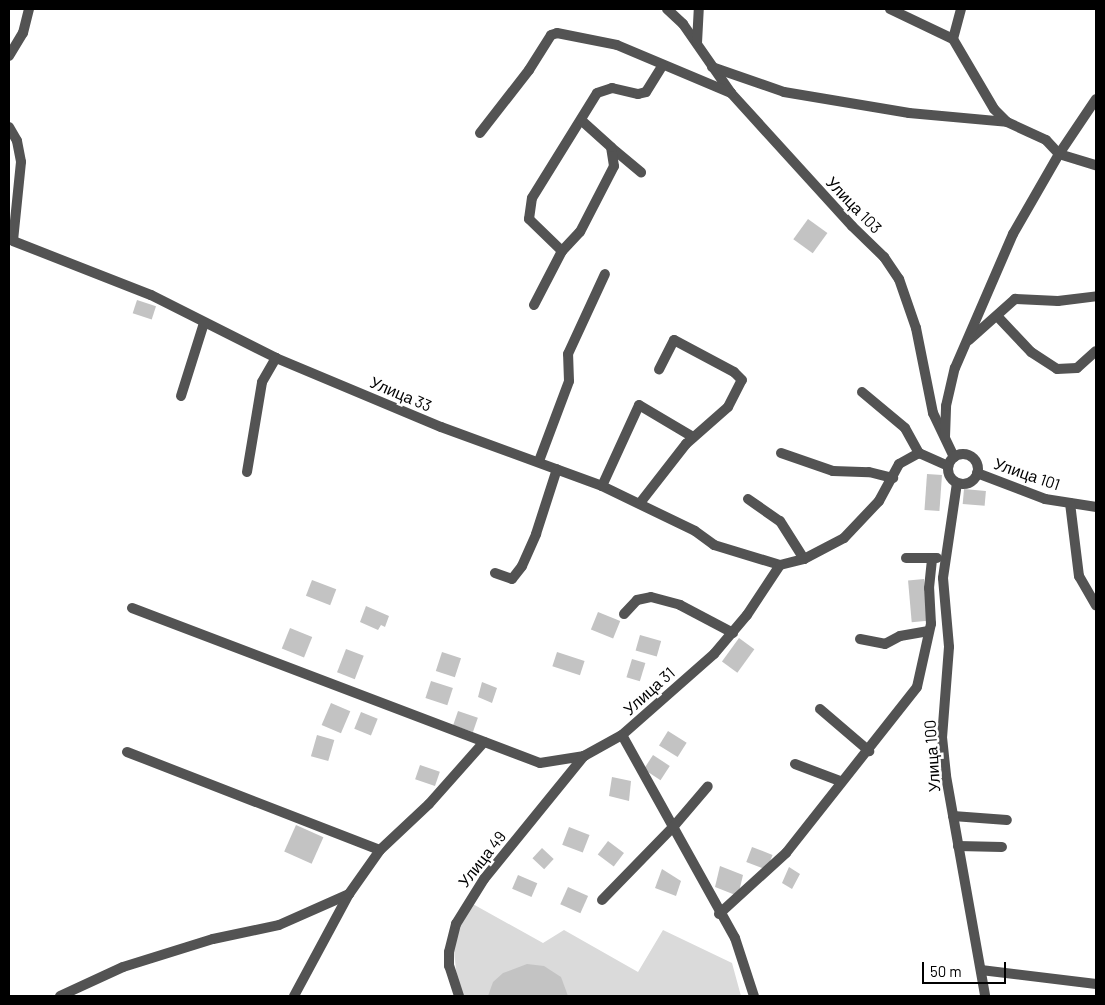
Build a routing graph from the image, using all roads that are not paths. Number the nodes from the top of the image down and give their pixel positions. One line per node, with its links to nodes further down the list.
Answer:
1 (29, 9): 8 (street)
2 (667, 9): 7 (street, Улица 103)
3 (699, 9): 7 (street)
4 (890, 9): 6 (street)
5 (961, 9): 6 (street)
6 (953, 39): 14 (street)
7 (696, 43): 10 (street, Улица 103)
8 (9, 56)
9 (662, 66): 11 (street); 13 (street); 16 (street)
10 (712, 67): 11 (street, Улица 103); 14 (street)
11 (731, 93): 35 (street, Улица 103)
12 (1096, 100): 18 (street)
13 (581, 120): 17 (street); 22 (street)
14 (1007, 122): 18 (street)
15 (9, 127): 21 (street)
16 (480, 133)
17 (611, 147): 20 (street); 22 (street)
18 (1059, 154): 19 (street); 28 (street)
19 (1096, 165)
20 (641, 172)
21 (11, 244): 27 (street, Улица 33)
22 (562, 251): 25 (street)
23 (605, 274): 38 (street)
24 (1096, 296): 26 (street)
25 (534, 305)
26 (998, 317): 28 (street); 29 (street)
27 (204, 323): 30 (street, Улица 33); 33 (street)
28 (968, 340): 35 (street)
29 (1096, 351)
30 (276, 358): 38 (street, Улица 33); 41 (street)
31 (659, 369): 34 (street)
32 (862, 392): 36 (street)
33 (181, 396)
34 (693, 437): 45 (street); 47 (street)
35 (945, 438): 39 (street, Улица 103)
36 (919, 452): 39 (street); 43 (street)
37 (781, 453): 43 (street)
38 (539, 461): 40 (street, Улица 33)
39 (951, 461): 42 (street); 44 (street)
40 (557, 468): 45 (street, Улица 33); 55 (street)
41 (247, 472)
42 (977, 473): 44 (street); 48 (street, Улица 101)
43 (893, 478): 53 (street)
44 (957, 483): 52 (street, Улица 100)
45 (602, 486): 47 (street, Улица 33)
46 (748, 499): 53 (street)
47 (640, 503): 54 (street, Улица 33)
48 (1070, 503): 49 (street, Улица 101); 56 (street)
49 (1096, 507)
50 (906, 558): 51 (street)
51 (932, 558): 52 (street); 59 (street)
52 (945, 558): 71 (street, Улица 100)
53 (804, 559): 54 (street)
54 (780, 565): 60 (street, Улица 31)
55 (495, 573)
56 (1096, 605)
57 (132, 608): 64 (street, Улица 31)
58 (624, 614): 60 (street)
59 (930, 631): 61 (street); 65 (street)
60 (733, 633): 63 (street, Улица 31)
61 (860, 639)
62 (820, 709): 65 (street)
63 (622, 736): 67 (street, Улица 31); 73 (street)
64 (484, 742): 67 (street, Улица 31); 76 (street)
65 (869, 751): 69 (street)
66 (127, 752): 76 (street)
67 (584, 756): 84 (street, Улица 49)
68 (795, 764): 69 (street)
69 (840, 781): 79 (street)
70 (708, 786): 73 (street)
71 (953, 816): 72 (street); 74 (street, Улица 100)
72 (1007, 820)
73 (674, 826): 78 (street); 79 (street)
74 (958, 846): 75 (street); 80 (street, Улица 100)
75 (1002, 848)
76 (380, 850): 77 (street)
77 (349, 894): 82 (street); 83 (street)
78 (602, 900)
79 (719, 914): 85 (street)
80 (981, 970): 81 (street); 86 (street, Улица 100)
81 (1096, 984)
82 (60, 996)
83 (294, 996)
84 (459, 996)
85 (754, 996)
86 (985, 996)

